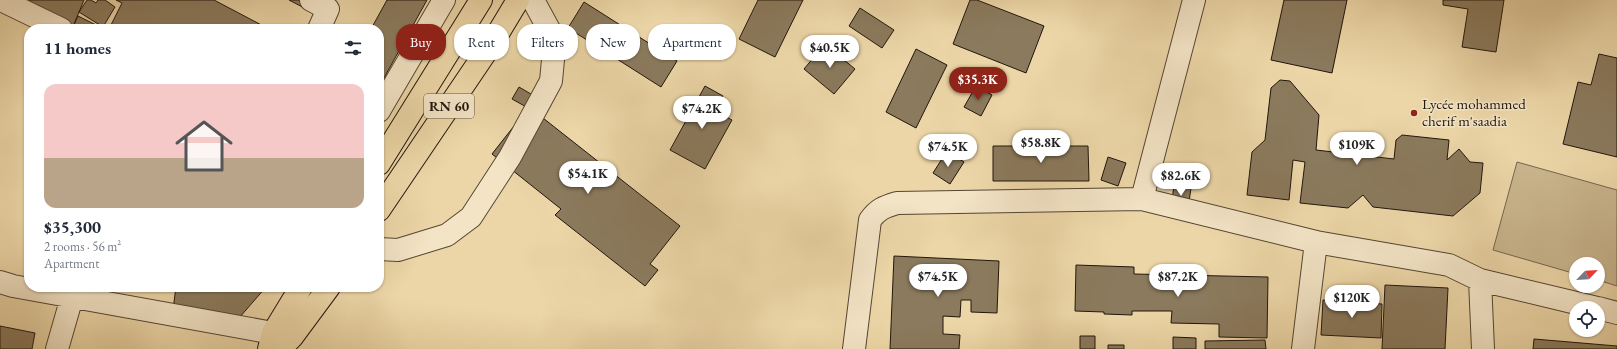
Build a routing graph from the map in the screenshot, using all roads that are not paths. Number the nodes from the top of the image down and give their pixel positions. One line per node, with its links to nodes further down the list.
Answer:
1 (1, 0): 8 (street)
2 (444, 0): 10 (street)
3 (480, 0): 11 (main road, RN 60)
4 (518, 0): 13 (main road, RN 60)
5 (533, 0): 15 (street)
6 (1194, 0): 12 (street)
7 (324, 3): 9 (street)
8 (51, 24)
9 (320, 24)
10 (384, 102)
11 (384, 156)
12 (1142, 199): 14 (street); 28 (street)
13 (384, 203)
14 (1316, 242): 16 (street); 29 (street)
15 (384, 249)
16 (1480, 280): 23 (street); 30 (street)
17 (0, 282): 18 (street)
18 (24, 287)
19 (51, 292): 22 (street)
20 (299, 292): 26 (main road)
21 (325, 292): 26 (main road)
22 (72, 296): 26 (street); 27 (street)
23 (1569, 301)
24 (1605, 310): 25 (street)
25 (1617, 313)
26 (274, 344)
27 (57, 349)
28 (854, 349)
29 (1303, 349)
30 (1483, 349)

